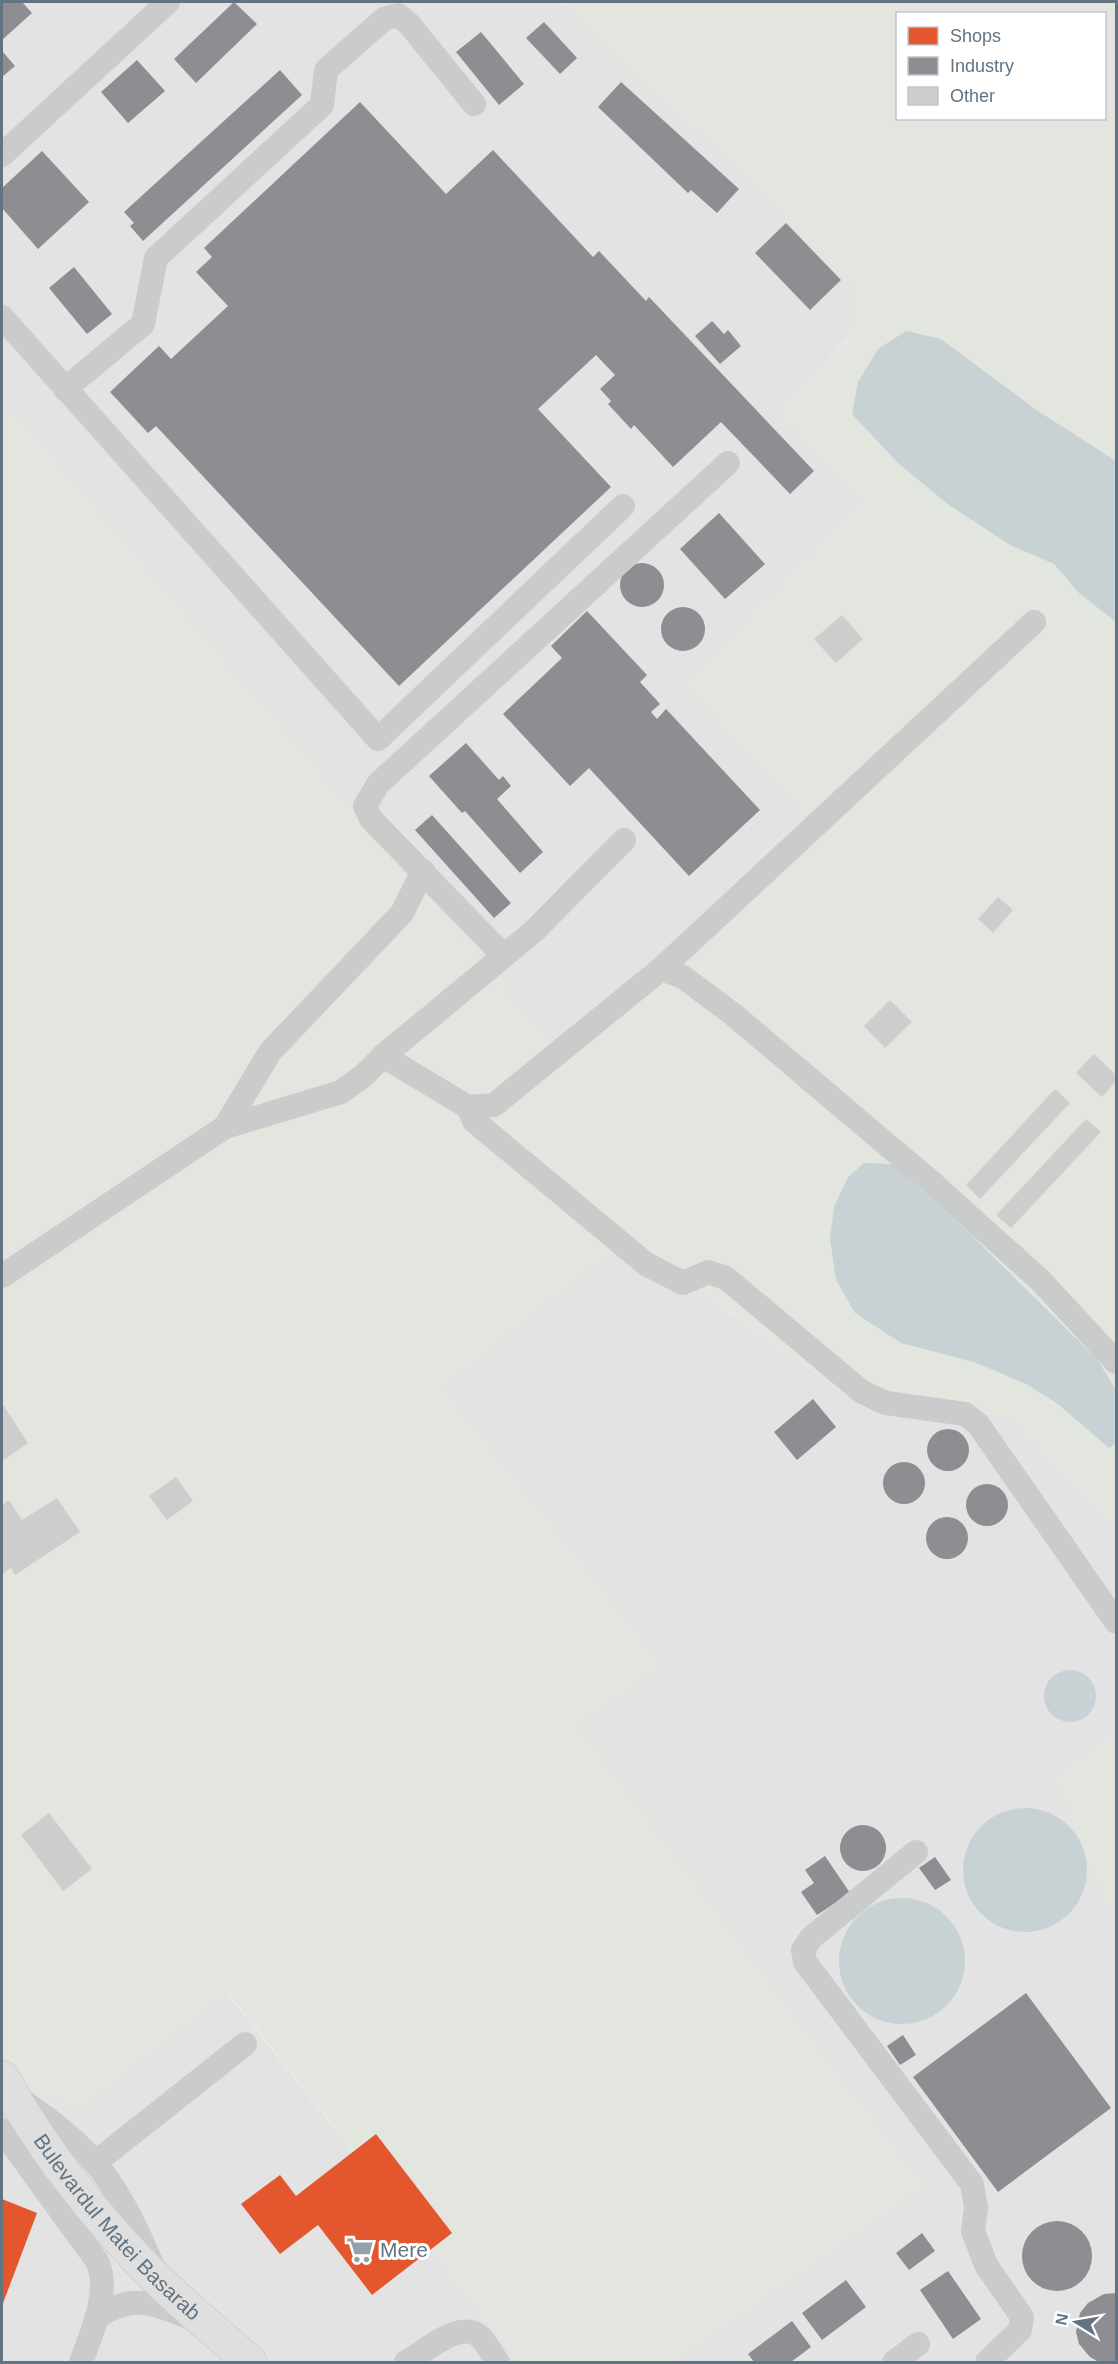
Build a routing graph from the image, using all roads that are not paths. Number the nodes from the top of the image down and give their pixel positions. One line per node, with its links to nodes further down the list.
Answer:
1 (168, 2): 3 (lane)
2 (474, 104): 5 (lane)
3 (2, 155)
4 (2, 317): 5 (lane)
5 (65, 389): 7 (lane)
6 (728, 463): 10 (lane)
7 (623, 506)
8 (1034, 621): 12 (lane)
9 (624, 840): 11 (lane)
10 (423, 871): 11 (lane); 15 (lane)
11 (503, 955): 13 (lane)
12 (661, 969): 14 (lane); 17 (lane)
13 (383, 1056): 14 (lane); 15 (lane)
14 (468, 1107): 18 (lane)
15 (225, 1127): 16 (lane)
16 (2, 1276)
17 (1116, 1362)
18 (1116, 1622)
19 (916, 1852): 33 (lane)
20 (245, 2044): 23 (lane)
21 (6, 2085): 23 (lane); 24 (highway, Bulevardul Matei Basarab)
22 (2, 2130): 25 (lane)
23 (96, 2162): 24 (lane)
24 (160, 2282): 26 (highway, Bulevardul Matei Basarab)
25 (96, 2318): 26 (lane); 28 (lane)
26 (207, 2324): 29 (highway, Bulevardul Matei Basarab)
27 (918, 2344): 32 (lane)
28 (81, 2362)
29 (250, 2362)
30 (405, 2362): 31 (lane)
31 (498, 2362)
32 (894, 2362)
33 (987, 2362)

